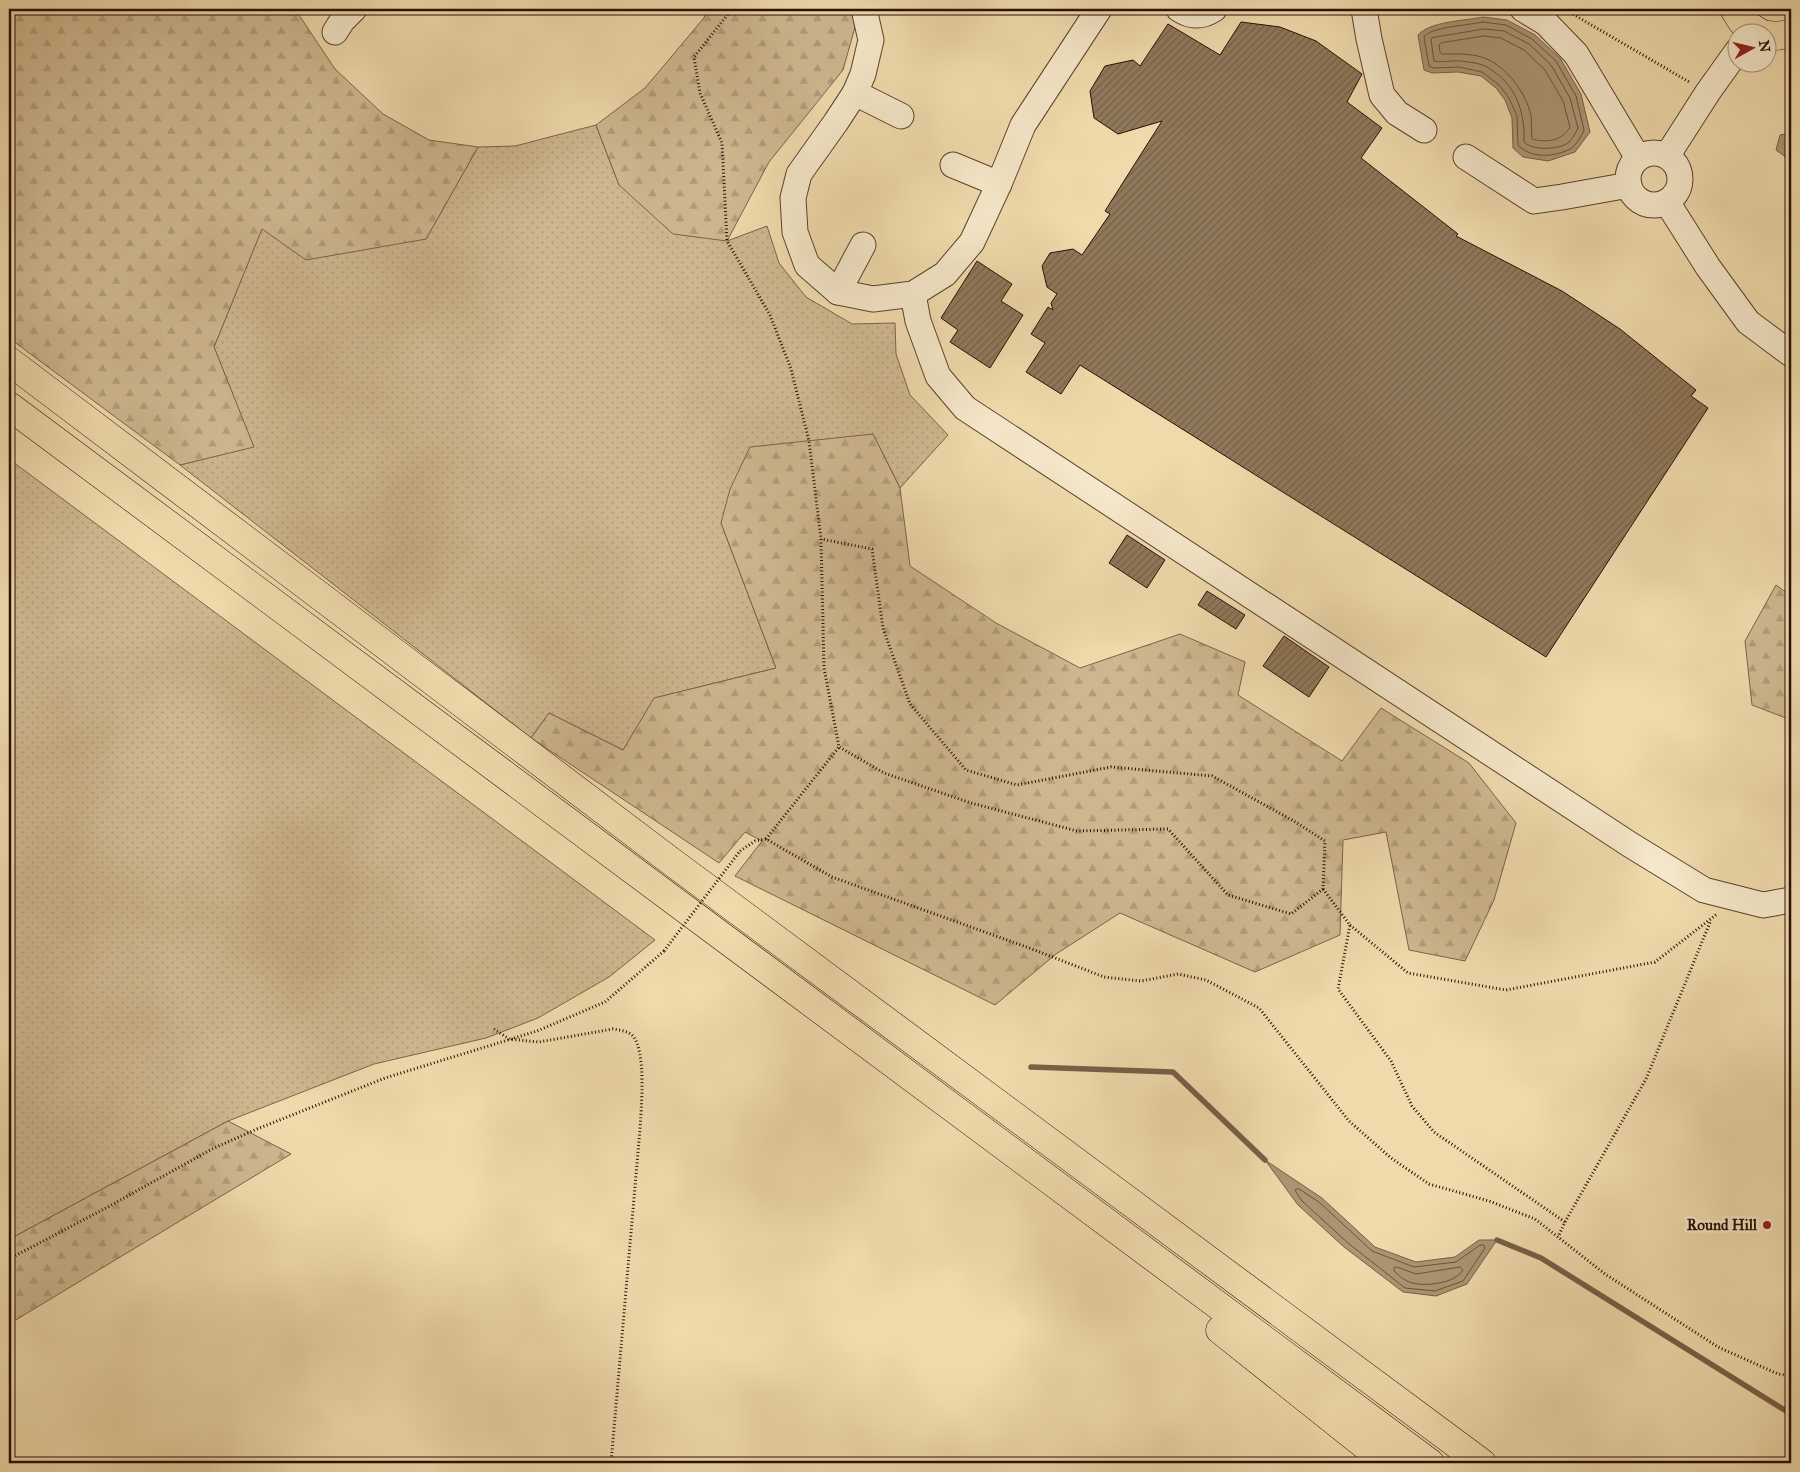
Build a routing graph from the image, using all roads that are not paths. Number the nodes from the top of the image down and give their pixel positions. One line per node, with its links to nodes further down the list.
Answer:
1 (354, 9): 8 (lane)
2 (864, 9): 10 (lane)
3 (1099, 9): 17 (lane)
4 (1179, 9): 5 (lane)
5 (1214, 9)
6 (1364, 9): 12 (lane)
7 (1523, 9): 15 (lane)
8 (335, 32)
9 (1728, 67): 13 (lane)
10 (855, 93): 11 (lane); 21 (lane)
11 (901, 116)
12 (1424, 130)
13 (1667, 156): 15 (lane); 19 (lane)
14 (1466, 157): 18 (lane)
15 (1638, 158): 18 (lane)
16 (953, 165): 17 (lane)
17 (999, 184): 22 (lane)
18 (1628, 185): 19 (lane)
19 (1667, 202): 23 (lane)
20 (863, 244): 21 (lane)
21 (838, 292): 22 (lane)
22 (913, 294): 26 (lane)
23 (1791, 354)
24 (9, 361): 30 (highway)
25 (9, 406): 27 (highway)
26 (1791, 900)
27 (706, 925): 28 (highway); 29 (highway)
28 (1387, 1463)
29 (1430, 1463)
30 (1482, 1463)

